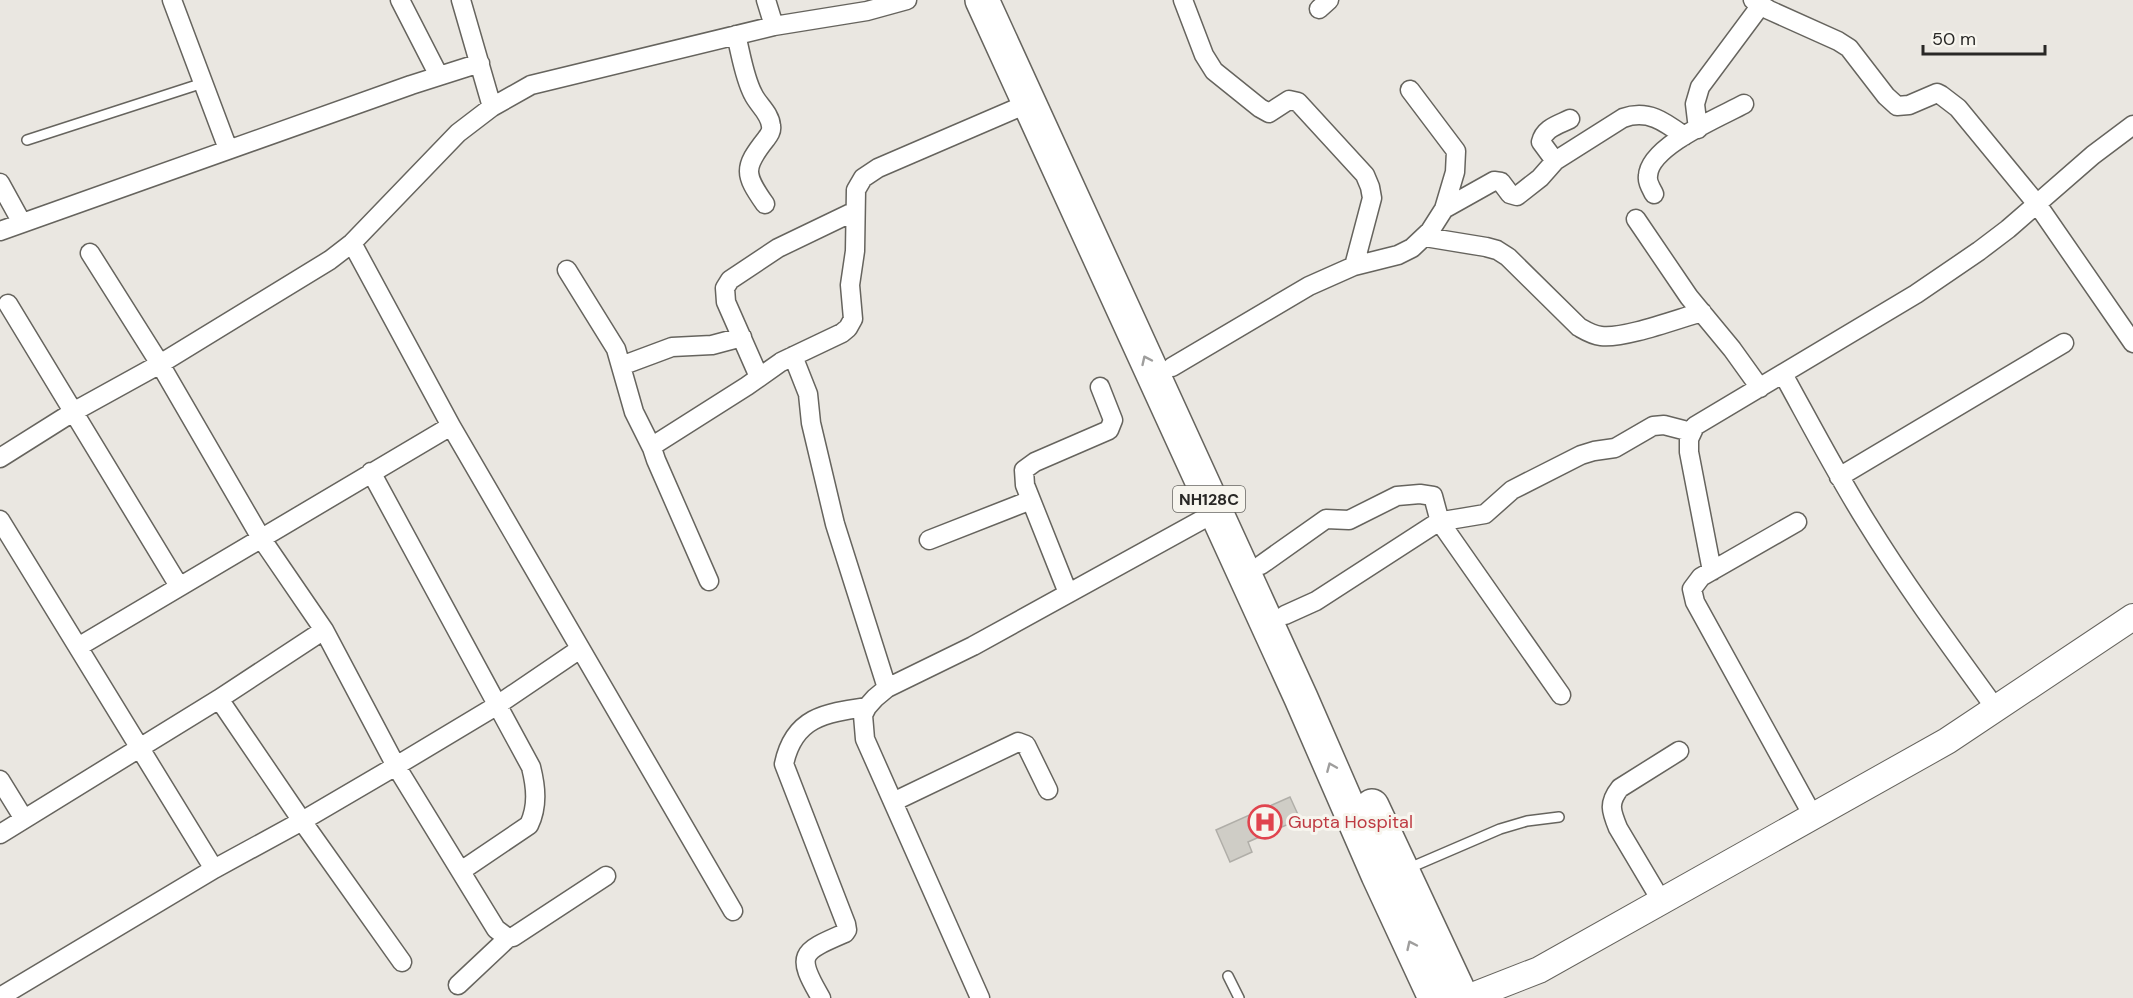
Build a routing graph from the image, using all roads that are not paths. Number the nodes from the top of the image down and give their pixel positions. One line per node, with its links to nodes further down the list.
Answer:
1 (172, 0): 14 (street)
2 (400, 0): 13 (street)
3 (461, 0): 12 (street)
4 (766, 0): 10 (street)
5 (906, 0): 10 (street)
6 (982, 0): 16 (highway, NH128C)
7 (1003, 0): 47 (highway, NH128C)
8 (1183, 0): 37 (street)
9 (1757, 2): 21 (street); 28 (street)
10 (774, 26): 11 (street)
11 (736, 35): 18 (street); 27 (street)
12 (480, 63): 13 (street); 18 (street)
13 (440, 76): 23 (street)
14 (203, 82): 22 (lane); 23 (street)
15 (1410, 90): 29 (street)
16 (1029, 103): 30 (street); 60 (highway, NH128C, one-way to 16)
17 (1744, 104): 21 (street)
18 (492, 106): 35 (street)
19 (1570, 119): 24 (street)
20 (2133, 125): 28 (street)
21 (1691, 133): 24 (street); 26 (street)
22 (27, 140)
23 (228, 149): 32 (street)
24 (1555, 160): 29 (street)
25 (0, 183): 32 (street)
26 (1654, 194)
27 (765, 204)
28 (2037, 204): 43 (street); 48 (street)
29 (1443, 209): 34 (street)
30 (855, 211): 41 (street); 44 (street)
31 (1636, 219): 40 (street)
32 (22, 223): 33 (street)
33 (0, 231)
34 (1425, 237): 37 (street); 40 (street)
35 (352, 243): 45 (street); 53 (street)
36 (90, 253): 45 (street)
37 (1354, 266): 47 (street)
38 (567, 270): 46 (street)
39 (8, 304): 52 (street)
40 (1702, 312): 51 (street)
41 (742, 337): 46 (street); 49 (street)
42 (2064, 343): 58 (street)
43 (2133, 343)
44 (793, 356): 49 (street); 76 (street)
45 (160, 364): 52 (street); 64 (street)
46 (621, 366): 55 (street)
47 (1172, 367): 66 (highway, NH128C)
48 (1783, 374): 51 (street); 58 (street)
49 (759, 377): 55 (street)
50 (1100, 387): 59 (street)
51 (1760, 388): 54 (street)
52 (74, 412): 56 (street); 69 (street)
53 (451, 426): 57 (street); 75 (street)
54 (1691, 432): 62 (street); 67 (street)
55 (652, 448): 68 (street)
56 (0, 458)
57 (371, 472): 64 (street); 79 (street)
58 (1839, 477): 81 (street)
59 (1031, 500): 65 (street); 70 (street)
60 (1216, 512): 70 (street); 105 (highway, NH128C, one-way to 60)
61 (0, 520): 74 (street)
62 (1440, 522): 66 (street); 71 (street); 77 (street)
63 (1797, 522): 67 (street)
64 (261, 538): 69 (street); 73 (street)
65 (929, 540)
66 (1261, 565): 71 (highway, NH128C)
67 (1712, 572): 88 (street)
68 (709, 581)
69 (179, 586): 74 (street)
70 (1068, 593): 76 (street)
71 (1285, 615): 95 (highway, NH128C)
72 (2133, 617): 81 (street)
73 (324, 630): 78 (street); 84 (street)
74 (78, 647): 82 (street)
75 (580, 649): 79 (street); 98 (street)
76 (887, 688): 80 (street)
77 (1561, 695)
78 (219, 699): 82 (street); 91 (street)
79 (496, 706): 84 (street); 94 (street)
80 (867, 707): 87 (street); 106 (street)
81 (1996, 709): 88 (street)
82 (140, 748): 90 (street); 93 (street)
83 (1679, 751): 97 (street)
84 (396, 766): 91 (street); 94 (street)
85 (0, 780): 90 (street)
86 (1048, 790): 87 (street)
87 (893, 802): 107 (street)
88 (1814, 816): 97 (street)
89 (1559, 818): 95 (lane)
90 (24, 819): 92 (street)
91 (302, 821): 93 (street); 100 (street)
92 (0, 834)
93 (214, 868): 104 (street)
94 (461, 871): 99 (street)
95 (1402, 871): 105 (highway, NH128C)
96 (606, 876): 99 (street)
97 (1662, 902): 101 (street)
98 (733, 911)
99 (508, 938): 103 (street)
100 (402, 962)
101 (1539, 970): 105 (street); 109 (street)
102 (1228, 976): 108 (lane)
103 (458, 985)
104 (0, 997)
105 (1454, 997)
106 (820, 998)
107 (980, 998)
108 (1239, 998)
109 (1503, 998)

